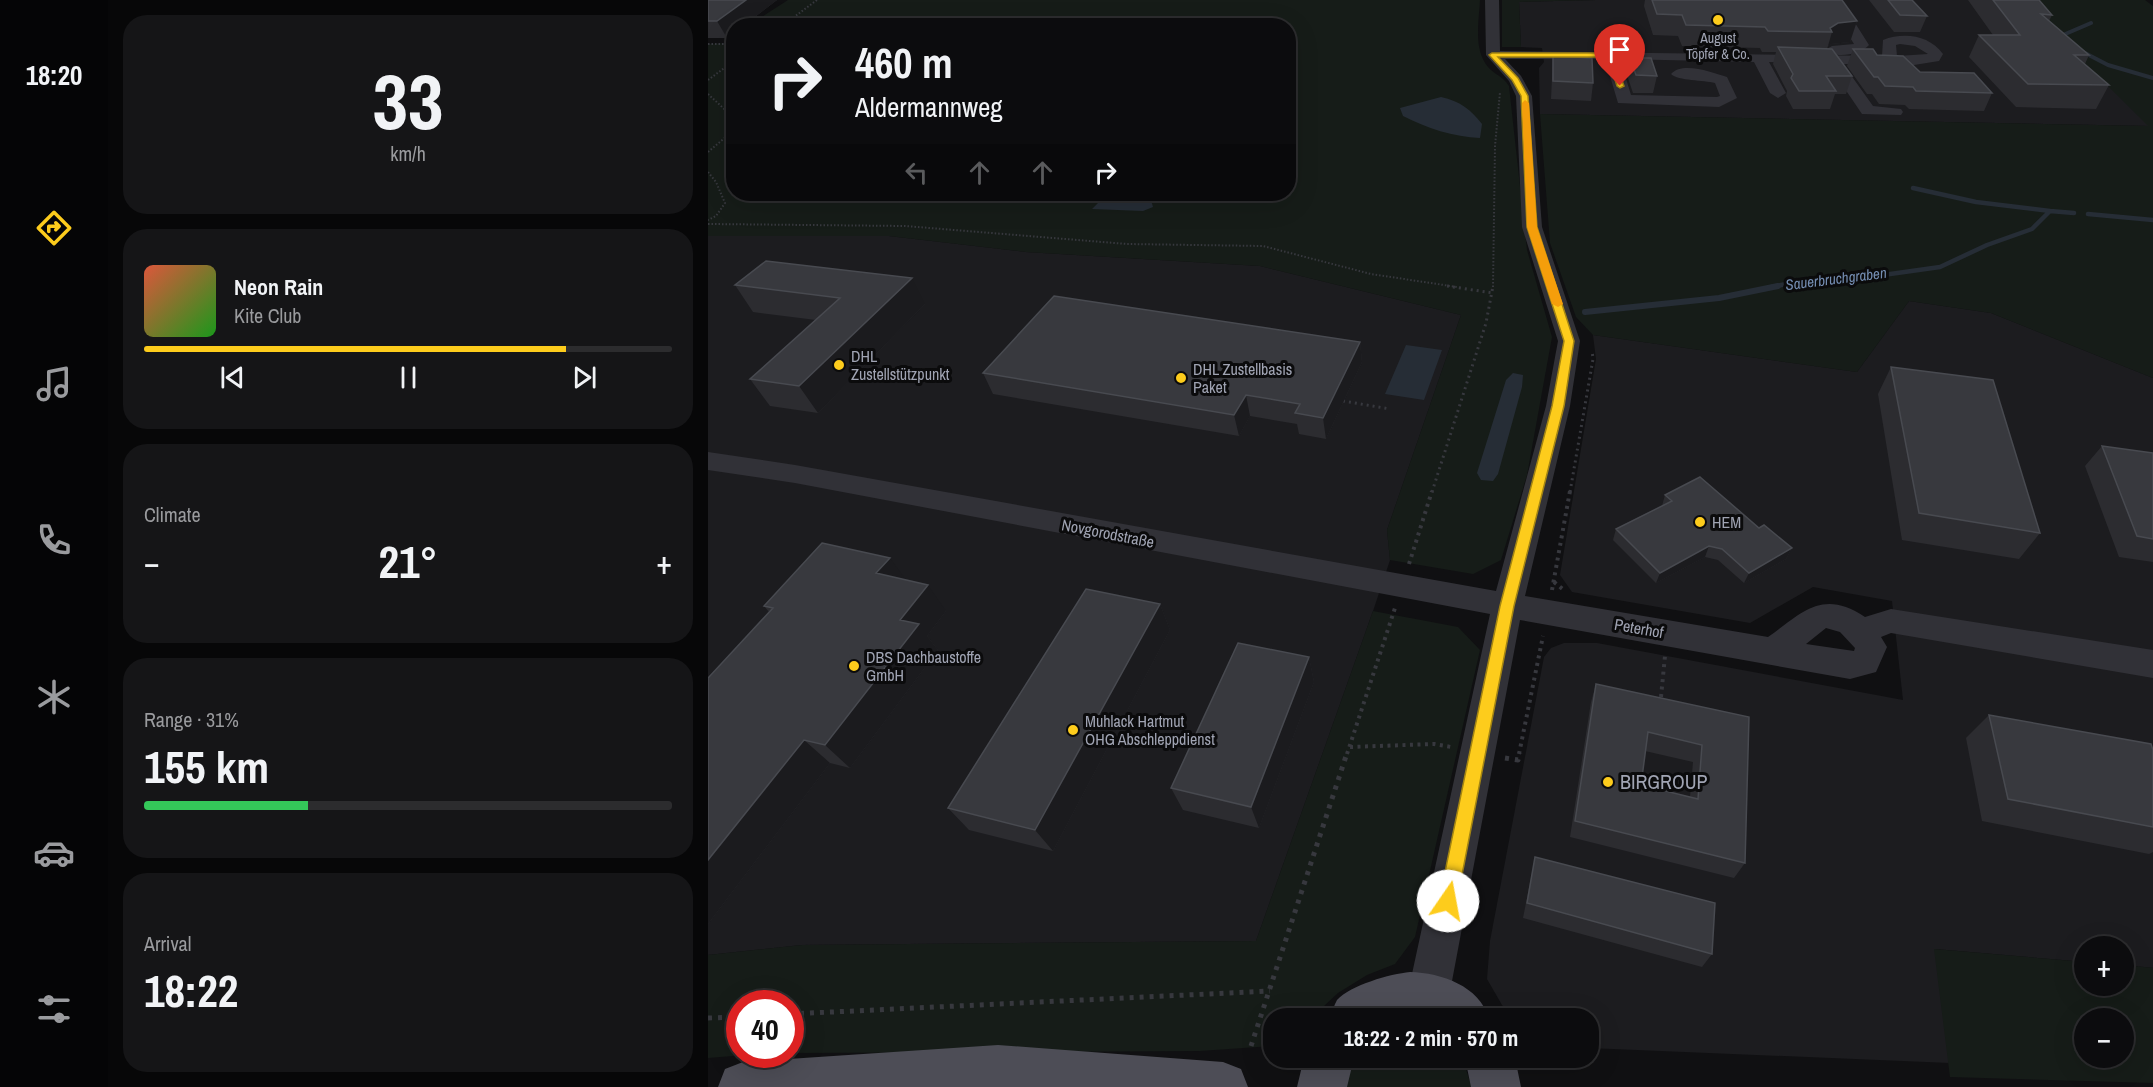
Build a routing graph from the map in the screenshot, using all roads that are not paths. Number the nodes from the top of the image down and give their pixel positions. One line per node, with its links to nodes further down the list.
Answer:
1 (1492, 0): 3 (street)
2 (1838, 7): 6 (street)
3 (1492, 55): 4 (street); 15 (street)
4 (1611, 55): 5 (street); 9 (street)
5 (1762, 58): 6 (street); 12 (street)
6 (1811, 59): 7 (street)
7 (1832, 59): 8 (street); 13 (street)
8 (1886, 60)
9 (1617, 73): 10 (street); 11 (street)
10 (1638, 73)
11 (1659, 73)
12 (1778, 93)
13 (1895, 112)
14 (708, 461): 15 (street, Novgorodstraße)
15 (1507, 606): 17 (street, Peterhof); 20 (street)
16 (1862, 631): 17 (street); 17 (street, Peterhof); 18 (street)
17 (1772, 652)
18 (2153, 664)
19 (1368, 1008): 20 (main road)
20 (1447, 1008)
21 (1492, 1068): 24 (main road)
22 (742, 1087): 23 (main road)
23 (1223, 1087)
24 (1496, 1087)

